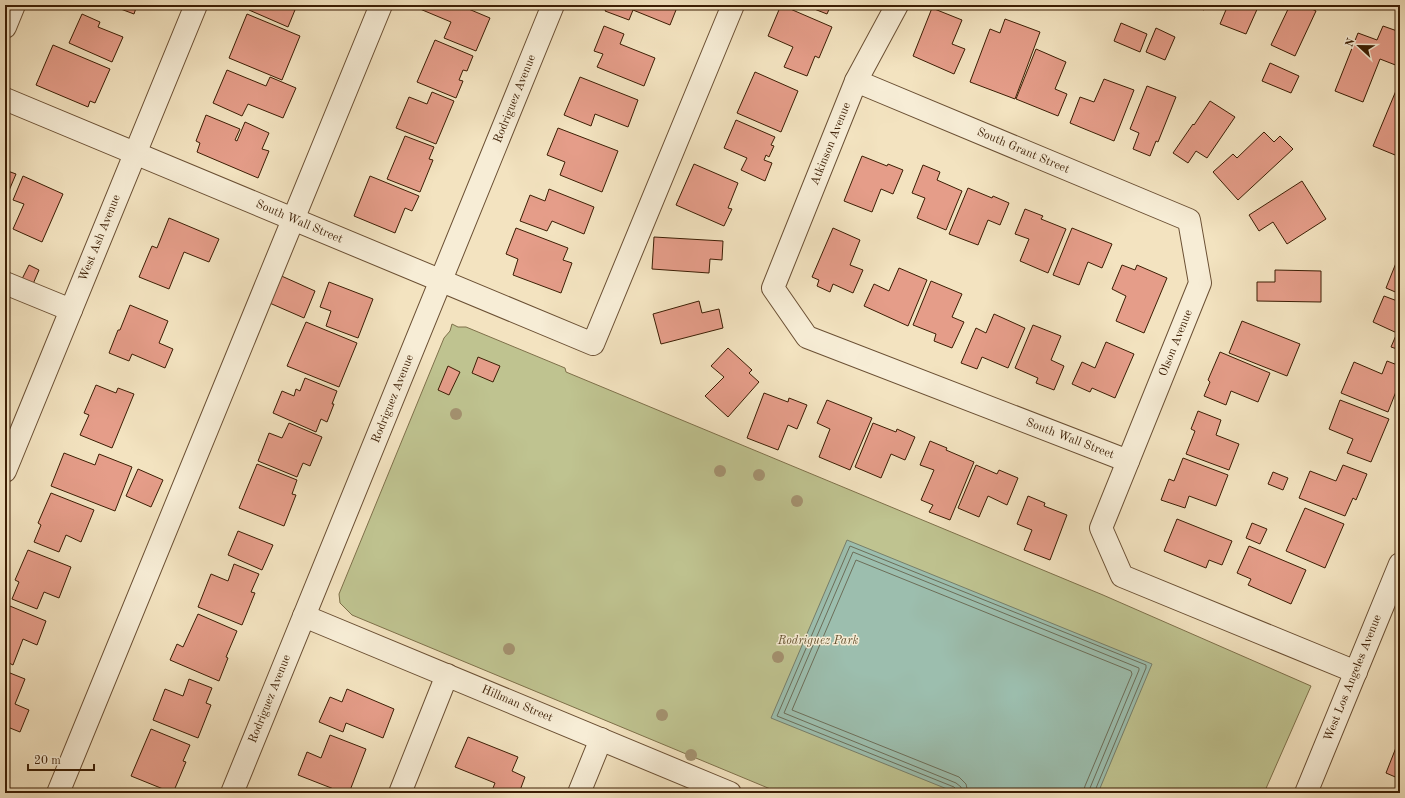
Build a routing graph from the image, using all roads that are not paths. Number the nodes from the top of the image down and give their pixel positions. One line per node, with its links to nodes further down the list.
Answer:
1 (14, 5): 7 (street)
2 (196, 5): 10 (street, West Ash Avenue)
3 (381, 5): 11 (street)
4 (553, 5): 13 (street, Rodriguez Avenue)
5 (733, 5): 13 (street, South Wall Street)
6 (897, 5): 8 (street, Atkinson Avenue)
7 (5, 27)
8 (856, 81): 12 (street, South Grant Street); 15 (street, Atkinson Avenue)
9 (5, 100): 10 (street, South Wall Street)
10 (135, 153): 11 (street, South Wall Street); 16 (street, West Ash Avenue)
11 (292, 219): 13 (street, South Wall Street); 24 (street)
12 (1189, 220): 17 (street, Olson Avenue)
13 (441, 281): 20 (street, Rodriguez Avenue)
14 (5, 283): 16 (street)
15 (773, 288): 17 (street, South Wall Street)
16 (71, 310): 18 (street, West Ash Avenue)
17 (1128, 461): 21 (street, South Wall Street)
18 (6, 464)
19 (1400, 564): 21 (street, West Los Angeles Avenue)
20 (304, 616): 22 (street, Hillman Street); 25 (street, Rodriguez Avenue)
21 (1356, 672): 29 (street, West Los Angeles Avenue)
22 (447, 675): 23 (street, Hillman Street); 26 (street)
23 (601, 739): 27 (street); 28 (street, Hillman Street)
24 (58, 793)
25 (232, 793)
26 (400, 793)
27 (579, 793)
28 (730, 793)
29 (1306, 793)

